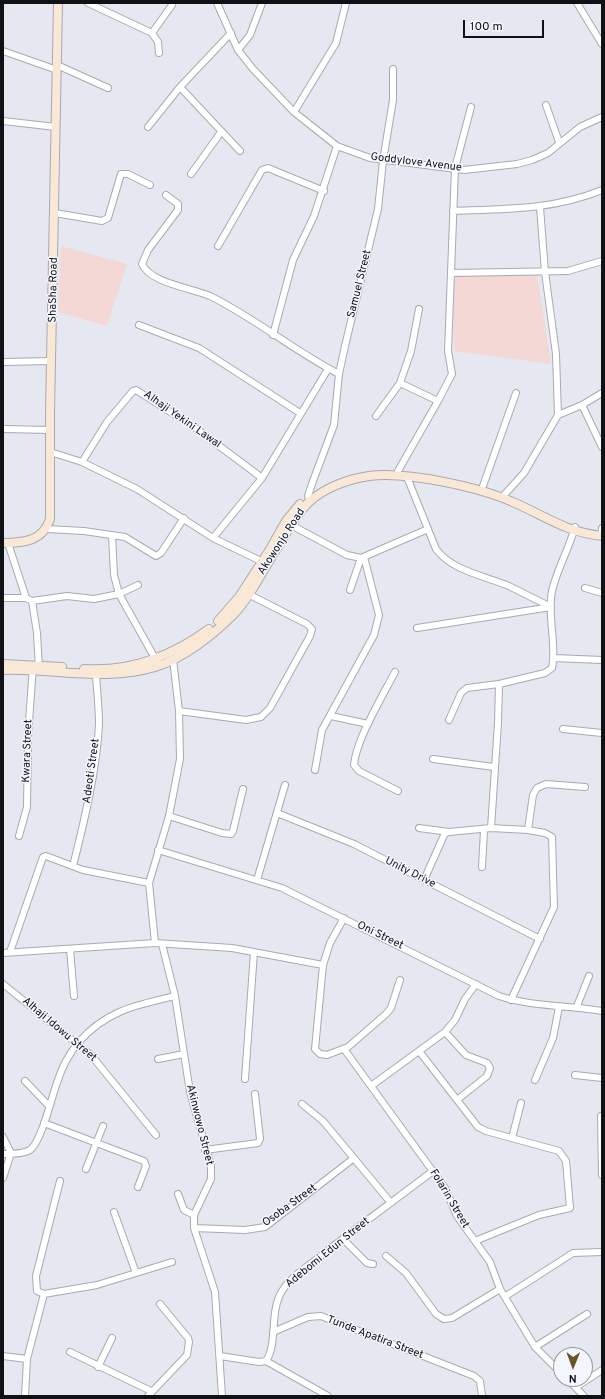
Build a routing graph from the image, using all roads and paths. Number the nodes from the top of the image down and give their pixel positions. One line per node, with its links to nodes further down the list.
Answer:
1 (58, 3): 14 (main road, ShaSha Road)
2 (88, 3): 8 (street)
3 (217, 3): 9 (street, Goddylove Avenue)
4 (262, 3): 12 (street)
5 (346, 3): 20 (street)
6 (577, 3): 10 (street)
7 (172, 5): 8 (street)
8 (152, 33): 13 (street)
9 (231, 33): 12 (street, Goddylove Avenue); 16 (street)
10 (602, 44)
11 (3, 50): 14 (street)
12 (238, 50): 20 (street, Goddylove Avenue)
13 (159, 53)
14 (57, 68): 17 (street); 23 (main road, ShaSha Road)
15 (393, 69): 29 (street, Samuel Street)
16 (180, 87): 24 (street); 25 (street)
17 (108, 88)
18 (546, 105): 26 (street)
19 (471, 107): 30 (street)
20 (294, 112): 27 (street, Goddylove Avenue)
21 (602, 117): 26 (street, Goddylove Avenue)
22 (3, 121): 23 (street)
23 (56, 127): 38 (main road, ShaSha Road)
24 (148, 127)
25 (221, 132): 28 (street); 31 (street)
26 (560, 142): 30 (street, Goddylove Avenue)
27 (337, 146): 29 (street, Goddylove Avenue); 34 (street)
28 (240, 151)
29 (383, 161): 30 (street, Goddylove Avenue); 49 (street, Samuel Street)
30 (455, 168): 37 (street)
31 (191, 174)
32 (150, 185): 38 (street)
33 (602, 190): 36 (street)
34 (324, 191): 39 (street); 45 (street)
35 (166, 195): 45 (street)
36 (540, 207): 37 (street); 41 (street)
37 (453, 210): 42 (street)
38 (55, 213): 46 (main road, ShaSha Road)
39 (218, 246)
40 (602, 261): 41 (street)
41 (544, 272): 42 (street); 56 (street)
42 (451, 273): 53 (street)
43 (419, 309): 50 (street)
44 (140, 325): 55 (street)
45 (273, 335): 48 (street)
46 (52, 361): 47 (street); 59 (main road, ShaSha Road)
47 (3, 362)
48 (328, 369): 49 (street); 55 (street)
49 (339, 374): 68 (street, Samuel Street)
50 (400, 383): 53 (street); 57 (street)
51 (516, 393): 66 (street)
52 (602, 393): 54 (street)
53 (438, 402): 63 (street)
54 (582, 405): 56 (street); 60 (street)
55 (300, 413): 65 (street)
56 (558, 415): 67 (street)
57 (376, 416)
58 (3, 429): 59 (street)
59 (50, 430): 61 (main road, ShaSha Road)
60 (602, 447)
61 (50, 452): 62 (street); 71 (main road, ShaSha Road)
62 (82, 462): 65 (street, Alhaji Yekini Lawal); 69 (street)
63 (398, 471): 66 (main road, Akowonjo Road); 68 (main road, Akowonjo Road)
64 (406, 477): 68 (main road, Akowonjo Road); 72 (street); 73 (main road, Akowonjo Road)
65 (262, 478): 76 (street)
66 (482, 486): 67 (main road, Akowonjo Road)
67 (505, 494): 73 (main road, Akowonjo Road)
68 (309, 499): 70 (main road, Akowonjo Road); 79 (main road, Akowonjo Road)
69 (184, 518): 75 (street); 76 (street)
70 (291, 525): 78 (street); 79 (main road, Akowonjo Road)
71 (47, 529): 75 (street); 77 (main road)
72 (428, 529): 78 (street); 89 (street)
73 (574, 529): 74 (main road, Akowonjo Road); 89 (street)
74 (602, 532)
75 (112, 535): 84 (street)
76 (213, 538): 79 (street)
77 (6, 543): 87 (street)
78 (363, 557): 82 (street); 102 (street)
79 (264, 563): 85 (main road, Akowonjo Road); 93 (main road, Akowonjo Road)
80 (138, 585): 84 (street)
81 (585, 588): 83 (street)
82 (350, 590)
83 (602, 593)
84 (119, 594): 88 (street); 93 (street)
85 (248, 594): 92 (main road, Akowonjo Road); 101 (street)
86 (3, 598): 87 (street)
87 (26, 598): 88 (street)
88 (32, 601): 96 (street, Kwara Street)
89 (551, 606): 90 (street); 91 (street)
90 (417, 628)
91 (554, 658): 94 (street); 100 (street)
92 (173, 659): 99 (main road, Akowonjo Road); 101 (street)
93 (156, 660): 96 (main road, Akowonjo Road)
94 (602, 660)
95 (3, 664): 96 (main road, Akowonjo Road)
96 (36, 667): 97 (main road, Akowonjo Road); 99 (main road, Akowonjo Road); 121 (street, Kwara Street)
97 (3, 670)
98 (395, 672): 104 (street)
99 (96, 675): 123 (street, Adeoti Street)
100 (499, 684): 103 (street); 108 (street)
101 (179, 711): 115 (street)
102 (331, 716): 104 (street); 109 (street)
103 (449, 720)
104 (368, 724): 113 (street)
105 (563, 729): 106 (street)
106 (602, 733)
107 (433, 759): 108 (street)
108 (494, 767): 117 (street)
109 (315, 770)
110 (285, 785): 114 (street)
111 (585, 787): 119 (street)
112 (243, 789): 115 (street)
113 (398, 791)
114 (277, 813): 125 (street); 126 (street, Unity Drive)
115 (169, 816): 122 (street)
116 (419, 828): 120 (street)
117 (491, 828): 118 (street); 119 (street)
118 (484, 830): 120 (street); 124 (street)
119 (528, 830): 129 (street)
120 (449, 832): 126 (street)
121 (19, 836)
122 (158, 850): 125 (street, Oni Street); 127 (street)
123 (73, 866): 127 (street); 133 (street)
124 (482, 867)
125 (258, 880): 128 (street, Oni Street)
126 (424, 880): 129 (street, Unity Drive)
127 (149, 883): 130 (street)
128 (344, 918): 136 (street); 140 (street, Oni Street)
129 (540, 939): 143 (street)
130 (154, 943): 131 (street); 132 (street)
131 (162, 944): 134 (street); 142 (street, Akinwowo Street)
132 (70, 949): 133 (street); 141 (street)
133 (10, 952): 135 (street)
134 (254, 952): 136 (street); 155 (street)
135 (3, 953)
136 (323, 965): 149 (street)
137 (589, 976): 144 (street)
138 (400, 980): 149 (street)
139 (3, 984): 148 (street, Alhaji Idowu Street)
140 (476, 984): 143 (street, Oni Street); 147 (street)
141 (74, 996)
142 (175, 996): 148 (street); 151 (street, Akinwowo Street)
143 (511, 1000): 145 (street, Oni Street)
144 (577, 1006): 145 (street, Oni Street); 146 (street, Oni Street)
145 (559, 1007): 156 (street)
146 (602, 1011)
147 (445, 1032): 150 (street); 160 (street)
148 (78, 1043): 163 (street); 167 (street, Alhaji Idowu Street)
149 (344, 1049): 158 (street, Folarin Street)
150 (419, 1051): 158 (street); 160 (street)
151 (184, 1054): 152 (street); 171 (street, Akinwowo Street)
152 (158, 1059)
153 (575, 1076): 154 (street)
154 (602, 1078)
155 (245, 1079)
156 (535, 1080)
157 (25, 1081): 163 (street)
158 (371, 1086): 176 (street, Folarin Street)
159 (255, 1094): 171 (street)
160 (457, 1100): 169 (street)
161 (521, 1103): 169 (street)
162 (302, 1104): 174 (street)
163 (49, 1106): 165 (street)
164 (601, 1116): 177 (street)
165 (44, 1123): 170 (street); 172 (street)
166 (103, 1126): 170 (street)
167 (156, 1135)
168 (3, 1137): 172 (street)
169 (512, 1138): 187 (street)
170 (97, 1143): 175 (street); 180 (street)
171 (205, 1150): 184 (street, Akinwowo Street)
172 (11, 1153): 173 (street); 178 (street)
173 (3, 1154)
174 (354, 1158): 182 (street); 185 (street, Osoba Street)
175 (86, 1169)
176 (433, 1171): 182 (street, Adebomi Edun Street); 187 (street, Folarin Street)
177 (602, 1175)
178 (3, 1178)
179 (60, 1181): 194 (street)
180 (138, 1187)
181 (178, 1194): 184 (street)
182 (391, 1203): 186 (street, Adebomi Edun Street)
183 (114, 1212): 192 (street)
184 (194, 1215): 185 (street, Akinwowo Street)
185 (194, 1228): 203 (street, Akinwowo Street)
186 (343, 1239): 191 (street); 198 (street, Adebomi Edun Street)
187 (476, 1241): 193 (street, Folarin Street)
188 (602, 1252): 195 (street)
189 (386, 1256): 193 (street)
190 (172, 1262): 192 (street)
191 (372, 1264)
192 (136, 1273): 194 (street)
193 (500, 1289): 195 (street, Folarin Street)
194 (44, 1294): 204 (street)
195 (506, 1296): 200 (street, Folarin Street)
196 (160, 1304): 211 (street)
197 (587, 1314): 200 (street)
198 (273, 1332): 205 (street, Adebomi Edun Street); 215 (street, Tunde Apatira Street)
199 (112, 1338): 207 (street)
200 (535, 1347): 206 (street, Folarin Street)
201 (70, 1352): 207 (street)
202 (3, 1356): 204 (street)
203 (220, 1356): 205 (street); 213 (street, Akinwowo Street)
204 (27, 1359): 212 (street)
205 (266, 1361): 214 (street)
206 (553, 1365)
207 (98, 1367): 211 (street)
208 (602, 1370): 209 (street)
209 (593, 1376)
210 (576, 1387): 216 (street)
211 (149, 1394)
212 (26, 1396)
213 (222, 1396)
214 (328, 1396)
215 (482, 1396)
216 (584, 1396)

